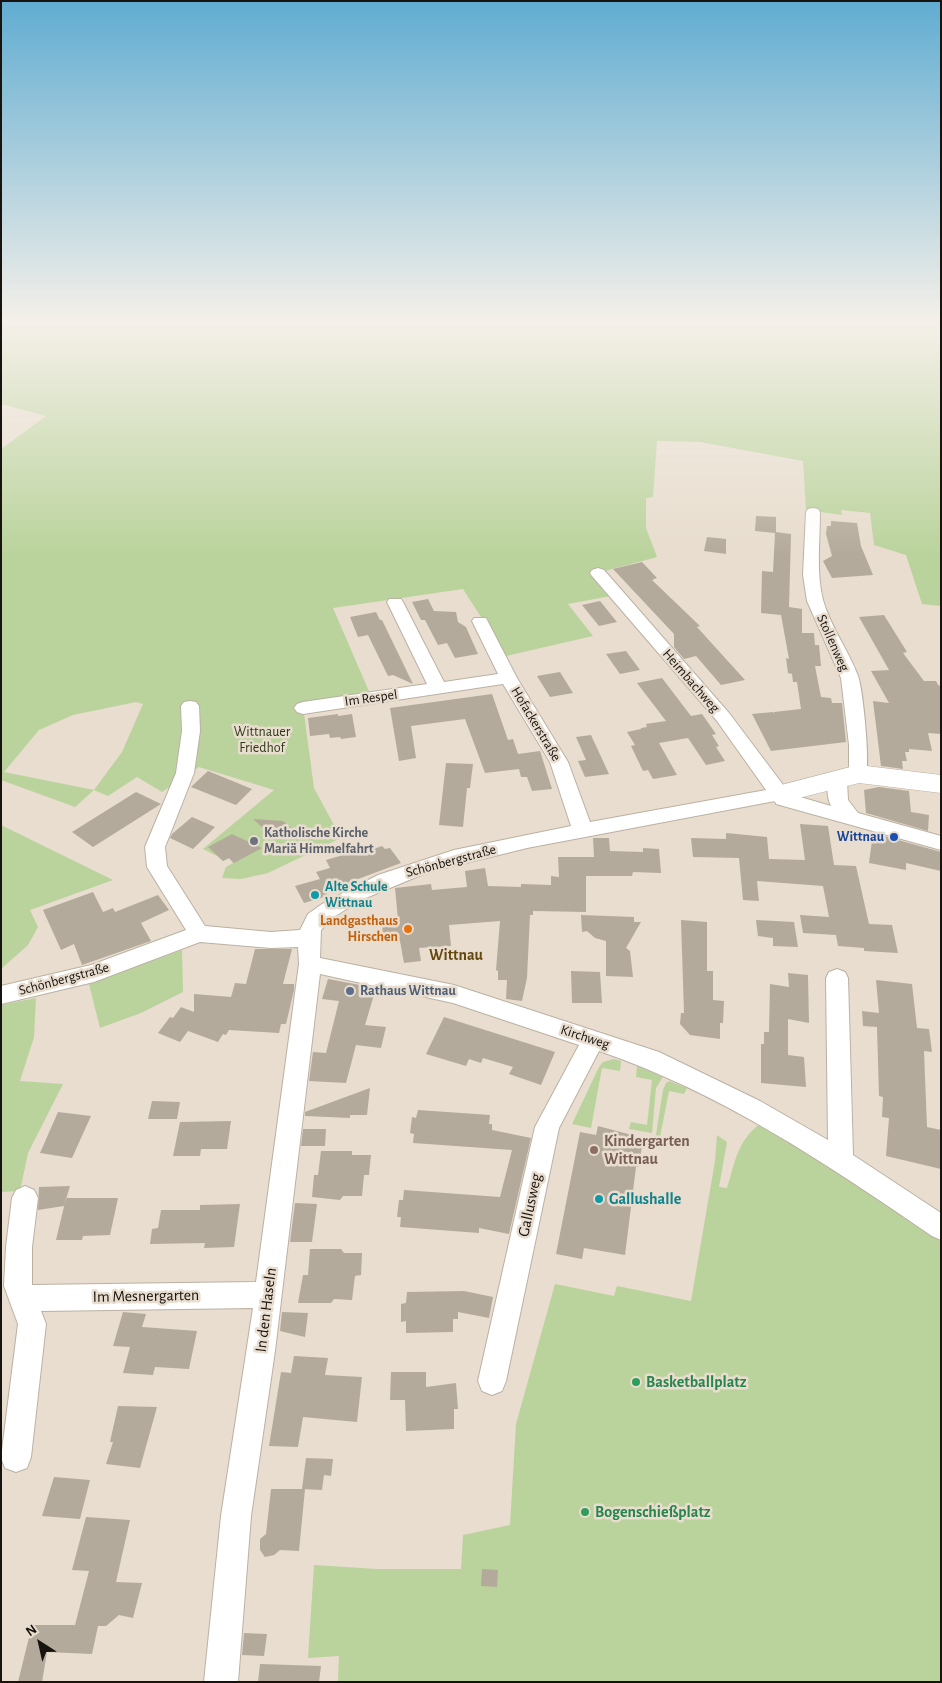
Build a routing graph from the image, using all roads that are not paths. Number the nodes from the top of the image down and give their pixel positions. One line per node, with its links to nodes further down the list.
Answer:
1 (813, 512): 9 (street, Stollenweg)
2 (598, 573): 11 (street, Heimbachweg)
3 (395, 602): 6 (street)
4 (480, 621): 5 (street, Hofackerstraße)
5 (508, 678): 6 (street, Im Respel); 13 (street, Hofackerstraße)
6 (438, 688): 8 (street, Im Respel)
7 (190, 706): 15 (street)
8 (303, 708)
9 (847, 777): 10 (street); 11 (street); 12 (street, Stollenweg)
10 (941, 784)
11 (779, 794): 12 (street); 13 (street, Schönbergstraße)
12 (852, 820): 14 (street)
13 (583, 831): 16 (street, Schönbergstraße)
14 (941, 843)
15 (200, 934): 16 (street, Schönbergstraße); 18 (street, Schönbergstraße)
16 (309, 951): 19 (street, Kirchweg); 23 (street, In den Haseln)
17 (837, 978): 20 (street)
18 (1, 995)
19 (593, 1040): 20 (street, Kirchweg); 25 (street, Gallusweg)
20 (841, 1160): 22 (street, Kirchweg)
21 (25, 1198): 24 (street)
22 (941, 1228)
23 (268, 1295): 24 (street, Im Mesnergarten); 27 (street, In den Haseln)
24 (24, 1298): 26 (street)
25 (492, 1381)
26 (16, 1458)
27 (222, 1682)

